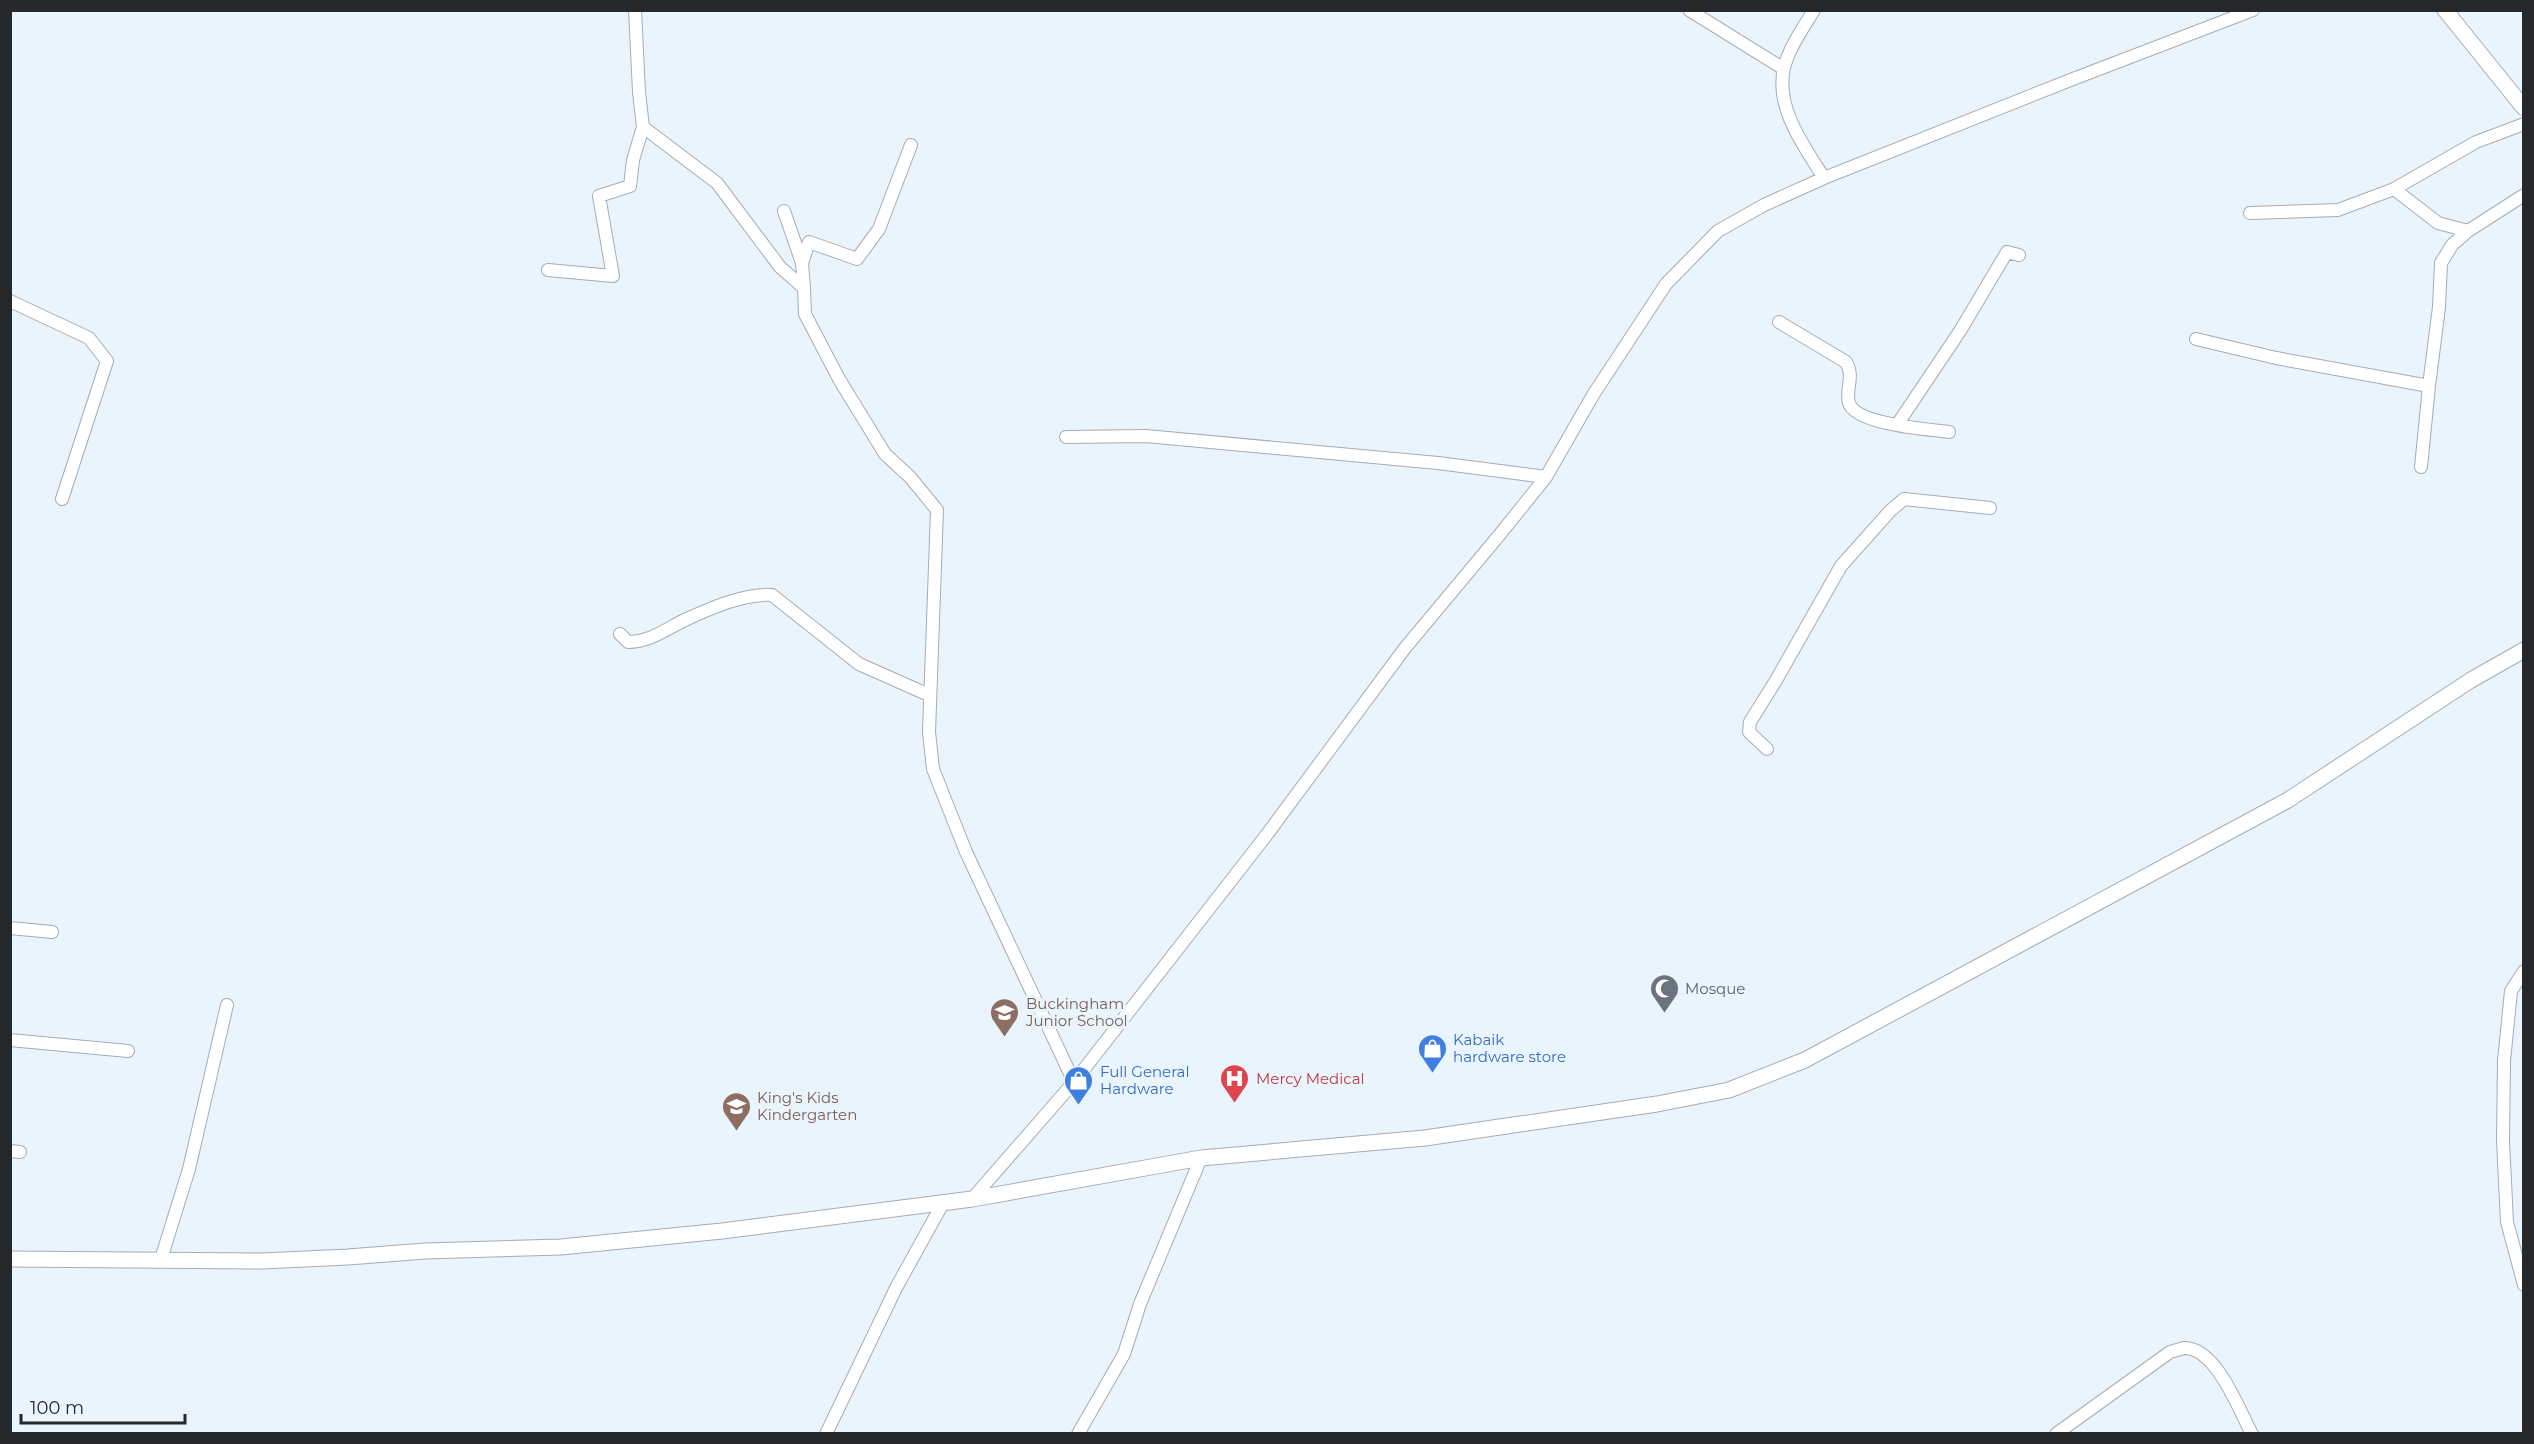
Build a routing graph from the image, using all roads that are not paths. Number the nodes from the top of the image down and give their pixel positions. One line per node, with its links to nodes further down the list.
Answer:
1 (635, 10): 9 (street)
2 (1689, 10): 6 (street)
3 (1814, 10): 6 (street)
4 (2253, 10): 11 (street)
5 (2445, 10): 7 (street)
6 (1784, 69): 11 (street)
7 (2523, 108)
8 (2523, 124): 12 (street)
9 (643, 127): 19 (street); 20 (street)
10 (910, 145): 18 (street)
11 (1824, 178): 29 (street)
12 (2394, 189): 15 (street); 16 (street)
13 (2523, 195): 16 (street)
14 (784, 211): 18 (street)
15 (2250, 213)
16 (2468, 231): 24 (street)
17 (2019, 255): 25 (street)
18 (802, 263): 20 (street)
19 (548, 270)
20 (804, 288): 34 (street)
21 (10, 301): 30 (street)
22 (1779, 322): 25 (street)
23 (2196, 339): 24 (street)
24 (2429, 386): 28 (street)
25 (1897, 424): 26 (street)
26 (1949, 432)
27 (1066, 437): 29 (street)
28 (2421, 467)
29 (1546, 477): 42 (street)
30 (62, 499)
31 (1990, 508): 35 (street)
32 (620, 634): 34 (street)
33 (2523, 650): 43 (street)
34 (929, 695): 42 (street)
35 (1767, 749)
36 (10, 928): 37 (street)
37 (52, 932)
38 (2523, 971): 48 (street)
39 (227, 1005): 47 (street)
40 (10, 1040): 41 (street)
41 (128, 1051)
42 (1074, 1082): 44 (street)
43 (1201, 1158): 44 (street); 50 (street)
44 (972, 1199): 45 (street)
45 (943, 1203): 47 (street); 49 (street)
46 (10, 1258): 47 (street)
47 (161, 1259)
48 (2523, 1285)
49 (826, 1434)
50 (1078, 1434)
51 (2056, 1434): 52 (street)
52 (2252, 1434)

